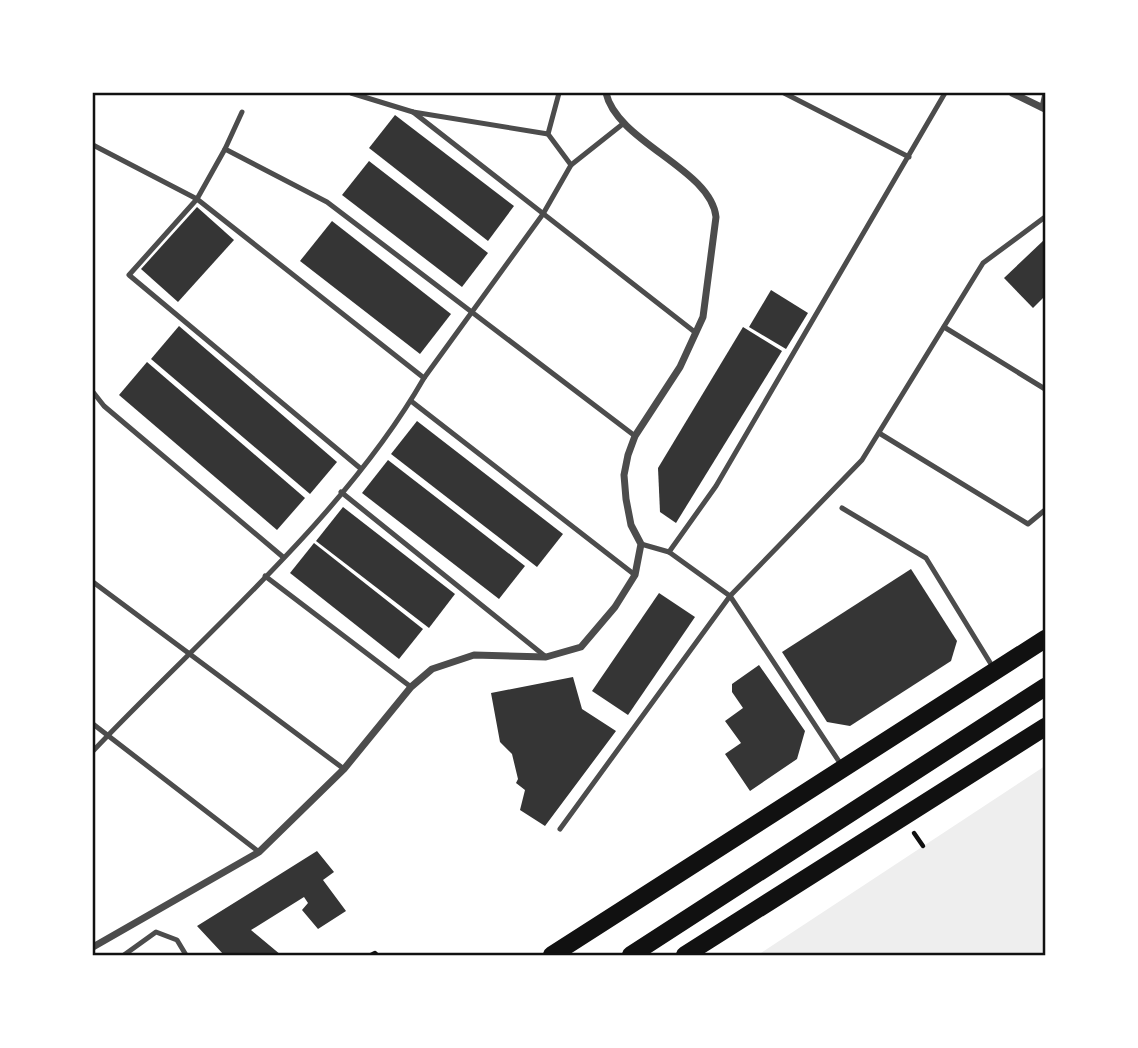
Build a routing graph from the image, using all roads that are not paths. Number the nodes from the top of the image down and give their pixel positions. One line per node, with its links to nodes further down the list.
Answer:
1 (351, 93): 10 (lane)
2 (559, 93): 12 (lane)
3 (606, 93): 11 (street)
4 (785, 93): 16 (lane)
5 (945, 93): 16 (lane)
6 (1012, 93): 8 (street)
7 (1045, 93): 8 (lane)
8 (1043, 108)
9 (242, 112): 14 (lane)
10 (413, 112): 12 (lane); 19 (lane)
11 (624, 123): 17 (lane); 23 (street)
12 (548, 134): 17 (lane)
13 (95, 146): 15 (lane); 18 (lane)
14 (225, 149): 18 (lane); 21 (lane)
15 (93, 154)
16 (909, 157): 35 (lane)
17 (570, 165): 19 (lane)
18 (197, 199): 24 (lane); 30 (lane)
19 (543, 214): 21 (lane); 23 (lane)
20 (1045, 217): 22 (lane)
21 (472, 312): 24 (lane); 29 (lane)
22 (944, 327): 25 (lane); 28 (lane)
23 (696, 334): 29 (street)
24 (424, 378): 27 (lane)
25 (1045, 389)
26 (93, 392): 36 (lane)
27 (411, 401): 30 (lane); 37 (lane)
28 (879, 433): 33 (lane); 40 (lane)
29 (635, 436): 34 (street)
30 (360, 468): 31 (lane)
31 (341, 492): 36 (lane); 43 (lane)
32 (842, 508): 44 (lane)
33 (1045, 510)
34 (641, 544): 35 (lane); 37 (street)
35 (669, 552): 40 (lane)
36 (283, 557): 38 (lane)
37 (635, 575): 43 (street)
38 (265, 576): 42 (lane); 45 (lane)
39 (93, 582): 42 (lane)
40 (730, 596): 51 (lane); 53 (lane)
41 (1045, 639): 44 (main road)
42 (188, 655): 49 (lane); 52 (lane)
43 (546, 657): 45 (street)
44 (995, 671): 51 (main road)
45 (411, 687): 52 (street)
46 (1045, 687): 59 (main road)
47 (93, 724): 49 (lane)
48 (1045, 727): 60 (main road)
49 (107, 736): 50 (lane); 54 (lane)
50 (93, 751)
51 (844, 768): 58 (main road)
52 (344, 769): 54 (street)
53 (560, 829)
54 (259, 852): 55 (street)
55 (93, 947)
56 (124, 955): 57 (lane)
57 (186, 955)
58 (552, 955)
59 (631, 955)
60 (685, 955)

